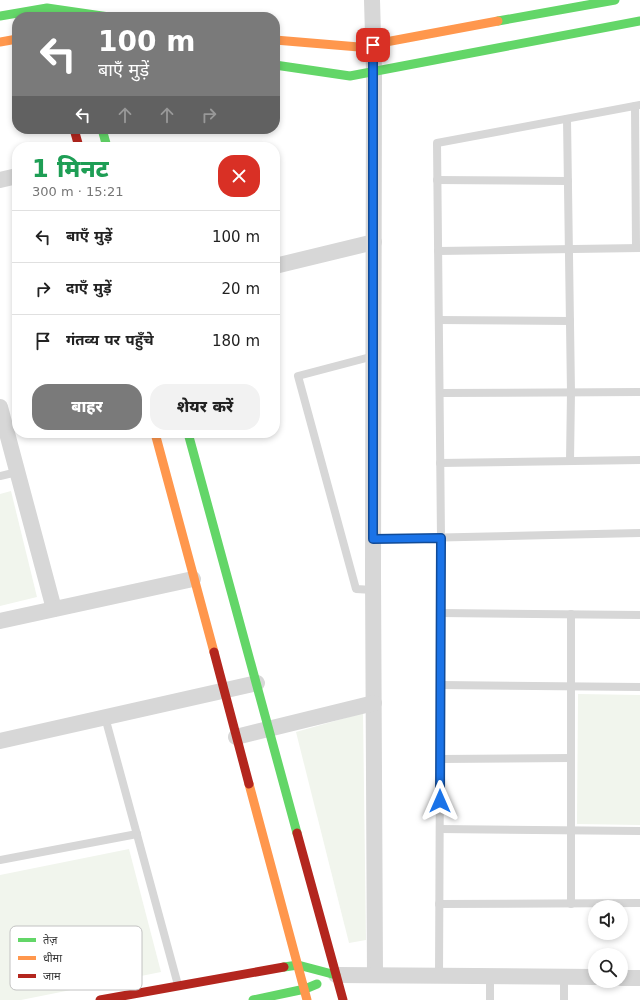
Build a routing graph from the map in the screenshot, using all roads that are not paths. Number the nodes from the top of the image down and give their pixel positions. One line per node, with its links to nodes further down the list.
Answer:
1 (80, 0): 7 (street)
2 (372, 0): 14 (street)
3 (615, 0): 14 (street)
4 (47, 8): 5 (street); 6 (street)
5 (24, 12)
6 (67, 12)
7 (82, 12)
8 (12, 14): 9 (street)
9 (0, 16)
10 (640, 21): 16 (street)
11 (12, 40): 13 (street)
12 (280, 40): 14 (street)
13 (0, 42)
14 (373, 45): 16 (street)
15 (280, 66): 16 (street)
16 (374, 71): 23 (street)
17 (638, 106): 18 (lane); 24 (lane)
18 (567, 119): 21 (lane); 22 (lane)
19 (12, 177): 20 (street)
20 (0, 180)
21 (437, 180): 22 (lane); 26 (lane)
22 (568, 181): 25 (lane)
23 (374, 242): 27 (street); 30 (street)
24 (638, 248): 25 (lane)
25 (569, 249): 26 (lane); 29 (lane)
26 (438, 251): 28 (lane)
27 (280, 265)
28 (439, 320): 29 (lane); 33 (lane)
29 (570, 321): 31 (lane)
30 (374, 356): 44 (street); 46 (lane)
31 (571, 392): 32 (lane); 33 (lane); 38 (lane)
32 (640, 392)
33 (440, 393): 39 (lane)
34 (0, 407): 40 (street)
35 (156, 438): 45 (street)
36 (189, 438): 52 (street)
37 (640, 460): 38 (lane)
38 (570, 461): 39 (lane)
39 (440, 462): 43 (lane)
40 (17, 472): 41 (lane); 47 (street)
41 (0, 476)
42 (640, 533): 43 (lane)
43 (441, 538): 44 (lane); 48 (lane)
44 (373, 539): 46 (street)
45 (193, 579): 47 (street); 56 (street)
46 (373, 590): 57 (street)
47 (54, 609): 51 (street)
48 (441, 612): 49 (lane); 53 (lane)
49 (571, 614): 50 (lane); 54 (lane)
50 (640, 615)
51 (0, 621)
52 (257, 683): 56 (street); 59 (street)
53 (441, 685): 54 (lane); 63 (lane)
54 (571, 686): 55 (lane); 62 (lane)
55 (640, 687)
56 (223, 691): 58 (street); 60 (street)
57 (374, 703): 59 (street); 74 (street)
58 (105, 717): 61 (street); 67 (lane)
59 (270, 729): 60 (street); 73 (street)
60 (236, 737): 72 (street)
61 (0, 741)
62 (571, 758): 63 (lane); 65 (lane)
63 (440, 759): 64 (lane)
64 (440, 830): 65 (lane); 70 (lane)
65 (571, 831): 66 (lane); 71 (lane)
66 (640, 831)
67 (137, 834): 68 (lane); 81 (lane)
68 (0, 860)
69 (640, 903): 71 (lane)
70 (439, 904): 71 (lane); 75 (lane)
71 (571, 904)
72 (298, 965): 73 (street); 81 (street); 82 (street)
73 (336, 975): 74 (street); 82 (street); 86 (street)
74 (375, 975): 75 (street)
75 (439, 976): 76 (street)
76 (490, 976): 77 (street); 87 (lane)
77 (564, 977): 78 (street); 88 (lane)
78 (588, 977)
79 (628, 978): 80 (street)
80 (640, 978)
81 (178, 986): 83 (street)
82 (305, 989): 84 (street); 85 (street)
83 (100, 1000)
84 (253, 1000)
85 (308, 1000)
86 (343, 1000)
87 (490, 1000)
88 (564, 1000)

